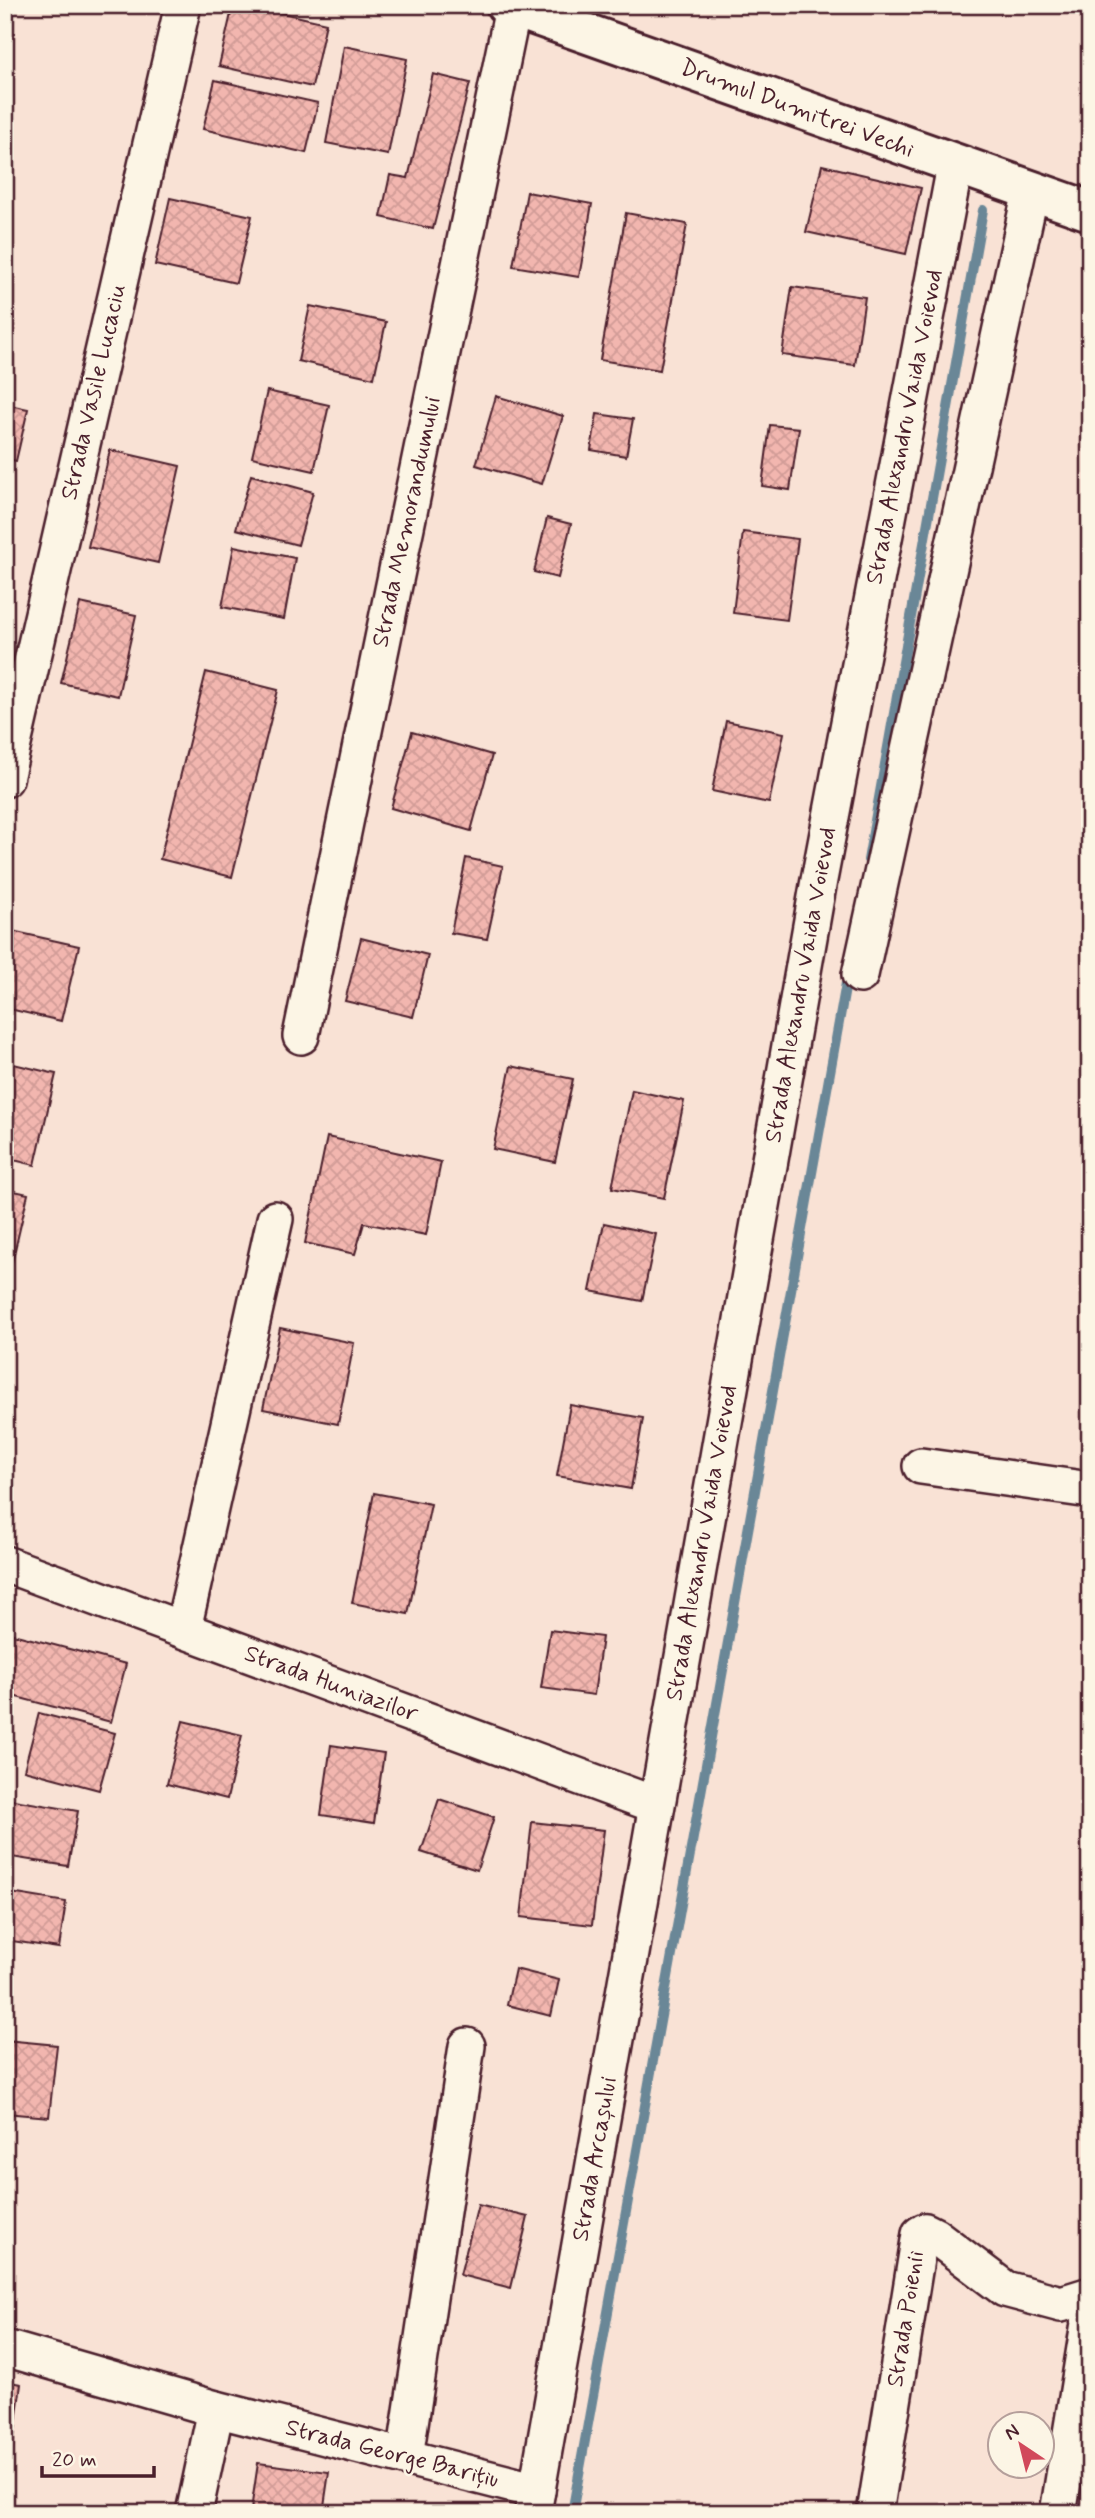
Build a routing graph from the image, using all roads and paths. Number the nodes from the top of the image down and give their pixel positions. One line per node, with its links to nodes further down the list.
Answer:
1 (183, 5): 6 (street, Strada Vasile Lucaciu)
2 (509, 7): 3 (street, Drumul Dumitrei Vechi); 8 (street, Strada Memorandumului)
3 (955, 166): 4 (street, Drumul Dumitrei Vechi); 14 (street, Strada Alexandru Vaida Voievod)
4 (1031, 191): 5 (street, Drumul Dumitrei Vechi); 7 (street)
5 (1090, 211)
6 (5, 779)
7 (860, 975)
8 (301, 1036)
9 (275, 1219): 13 (street)
10 (921, 1466): 11 (street)
11 (1090, 1490)
12 (5, 1564): 13 (street, Strada Huniazilor)
13 (183, 1629): 14 (street, Strada Huniazilor)
14 (656, 1805): 21 (street, Strada Arcașului)
15 (467, 2046): 20 (street)
16 (1090, 2295): 23 (street, Strada Poienii)
17 (1090, 2317): 24 (street)
18 (5, 2348): 19 (street, Strada George Barițiu)
19 (216, 2409): 20 (street, Strada George Barițiu); 22 (street)
20 (405, 2458): 21 (street, Strada George Barițiu)
21 (535, 2502)
22 (194, 2513)
23 (875, 2513)
24 (1058, 2513)

